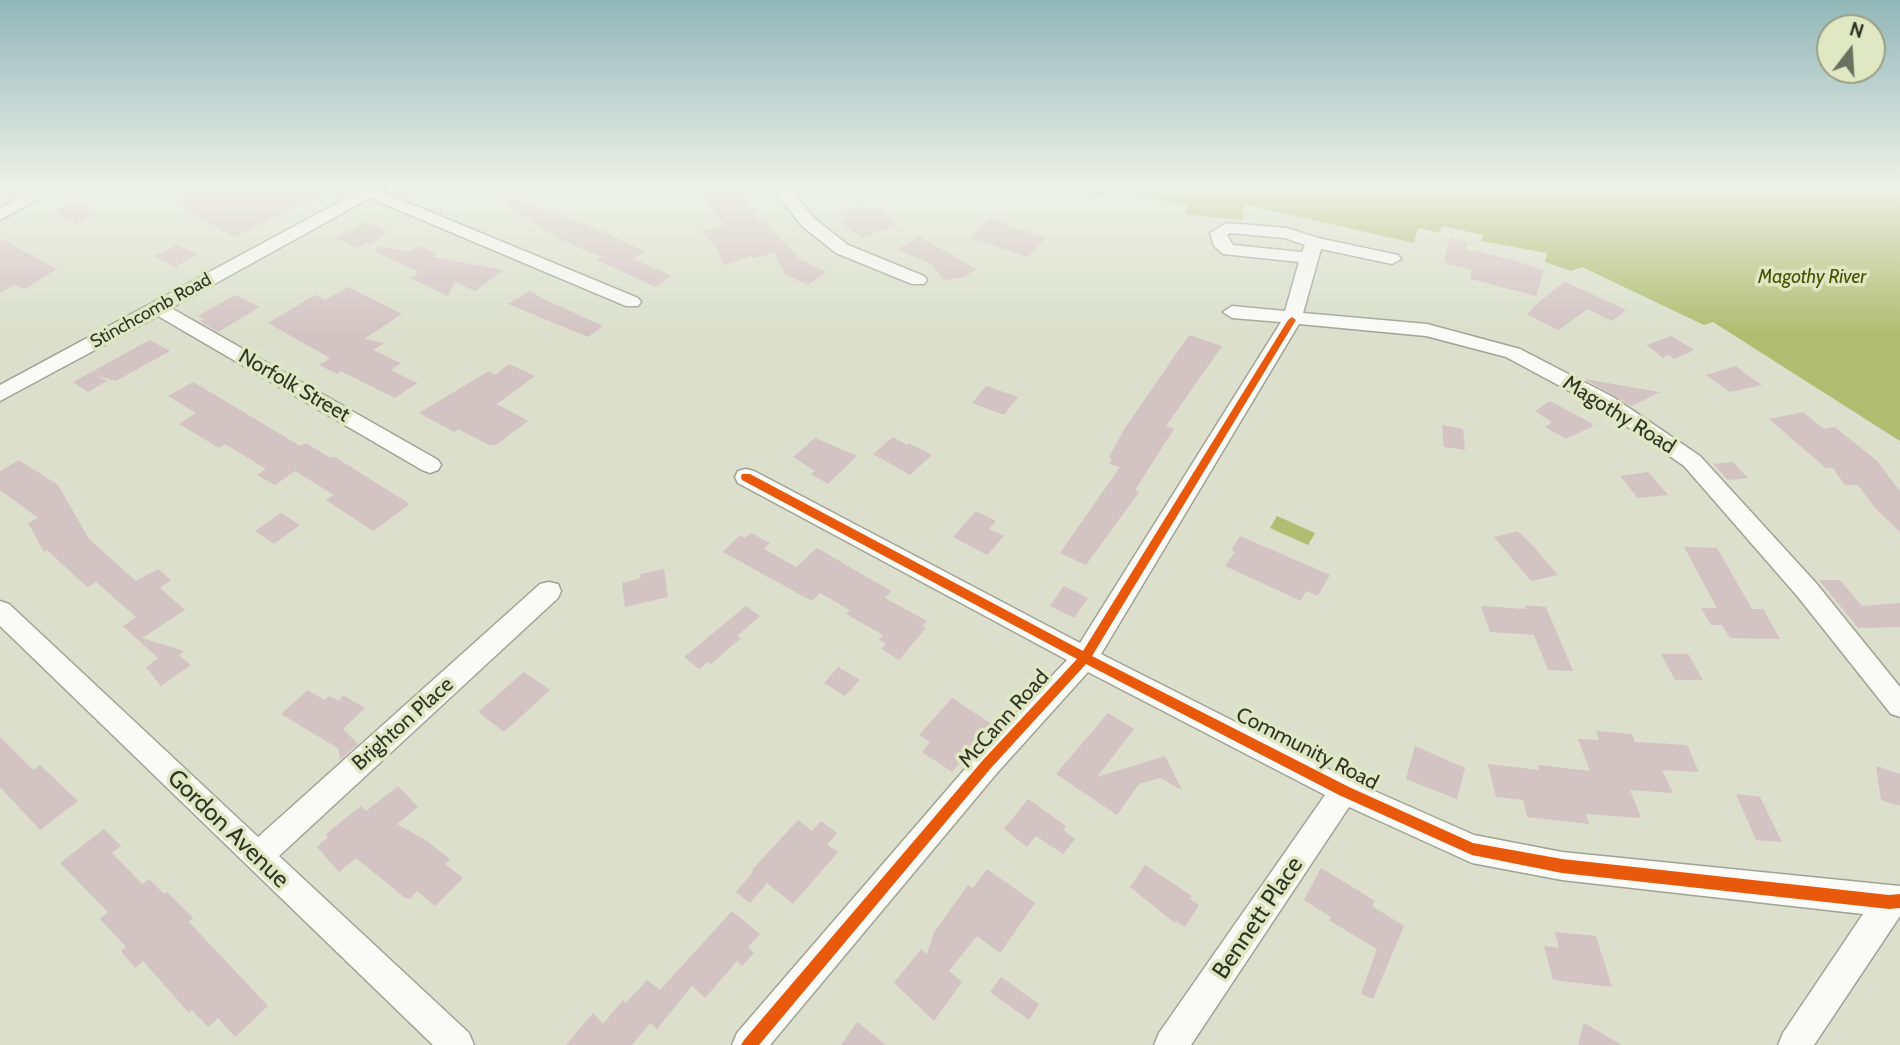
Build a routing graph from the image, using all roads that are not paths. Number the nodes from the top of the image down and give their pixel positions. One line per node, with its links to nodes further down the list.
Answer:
1 (287, 237): 7 (street, Stinchcomb Road)
2 (481, 237): 6 (street)
3 (827, 237): 5 (street)
4 (1392, 259): 9 (street, McCann Road)
5 (918, 280)
6 (632, 302)
7 (158, 307): 10 (street, Stinchcomb Road); 11 (street, Norfolk Street)
8 (1232, 312): 9 (street, Magothy Road)
9 (1292, 320): 15 (street, McCann Road); 16 (street, Magothy Road)
10 (0, 394)
11 (430, 465)
12 (746, 477): 15 (street, Community Road)
13 (549, 591): 18 (street, Brighton Place)
14 (0, 611): 18 (street, Gordon Avenue)
15 (1085, 658): 17 (street, Community Road); 21 (street, McCann Road)
16 (1900, 706)
17 (1344, 791): 19 (street, Community Road); 22 (street, Bennett Place)
18 (257, 857): 20 (street, Gordon Avenue)
19 (1894, 902): 23 (street)
20 (457, 1045)
21 (749, 1045)
22 (1171, 1045)
23 (1795, 1045)

